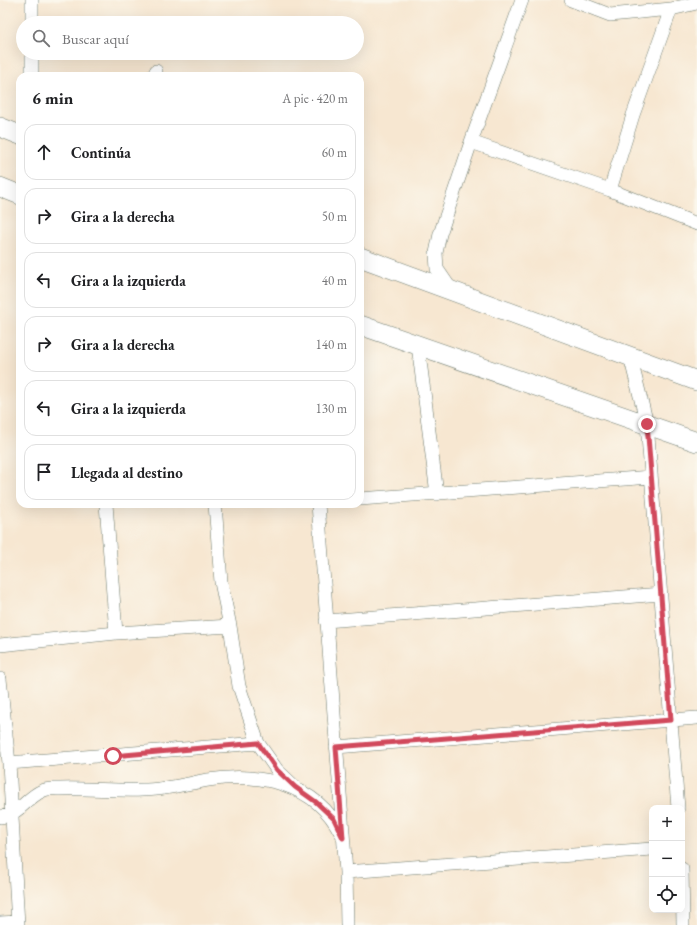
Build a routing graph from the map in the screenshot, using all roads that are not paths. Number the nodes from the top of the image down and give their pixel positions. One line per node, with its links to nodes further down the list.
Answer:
1 (32, 0): 6 (street)
2 (522, 0): 11 (street)
3 (571, 0): 5 (street)
4 (697, 3): 5 (street)
5 (671, 9): 13 (street)
6 (32, 16)
7 (32, 60): 8 (street)
8 (32, 72)
9 (0, 127): 10 (street)
10 (16, 133)
11 (470, 142): 13 (street); 17 (street)
12 (0, 187): 14 (street)
13 (610, 190): 15 (street)
14 (16, 193)
15 (697, 224)
16 (364, 258): 17 (street)
17 (452, 291): 20 (street)
18 (364, 326): 19 (street)
19 (418, 345): 22 (street); 25 (street)
20 (630, 356): 21 (street); 22 (street)
21 (697, 381)
22 (647, 424): 23 (street); 24 (street)
23 (697, 442)
24 (651, 478): 25 (street); 30 (street)
25 (437, 494): 26 (street)
26 (364, 500)
27 (106, 508): 33 (street)
28 (215, 508): 32 (street)
29 (318, 508): 31 (street)
30 (661, 594): 31 (street); 37 (street)
31 (326, 621): 39 (street)
32 (230, 626): 33 (street); 38 (street)
33 (116, 633): 34 (street)
34 (0, 645)
35 (0, 685): 40 (street)
36 (697, 718): 37 (street)
37 (671, 720): 39 (street); 42 (street)
38 (258, 743): 40 (street); 41 (street)
39 (336, 747): 44 (street)
40 (9, 763): 43 (street)
41 (295, 787): 43 (street); 44 (street)
42 (678, 805)
43 (5, 816): 49 (street)
44 (343, 838): 46 (street)
45 (649, 849): 46 (street)
46 (346, 872): 50 (street)
47 (682, 877): 51 (street)
48 (0, 923): 49 (street)
49 (18, 923)
50 (347, 925)
51 (684, 925)

